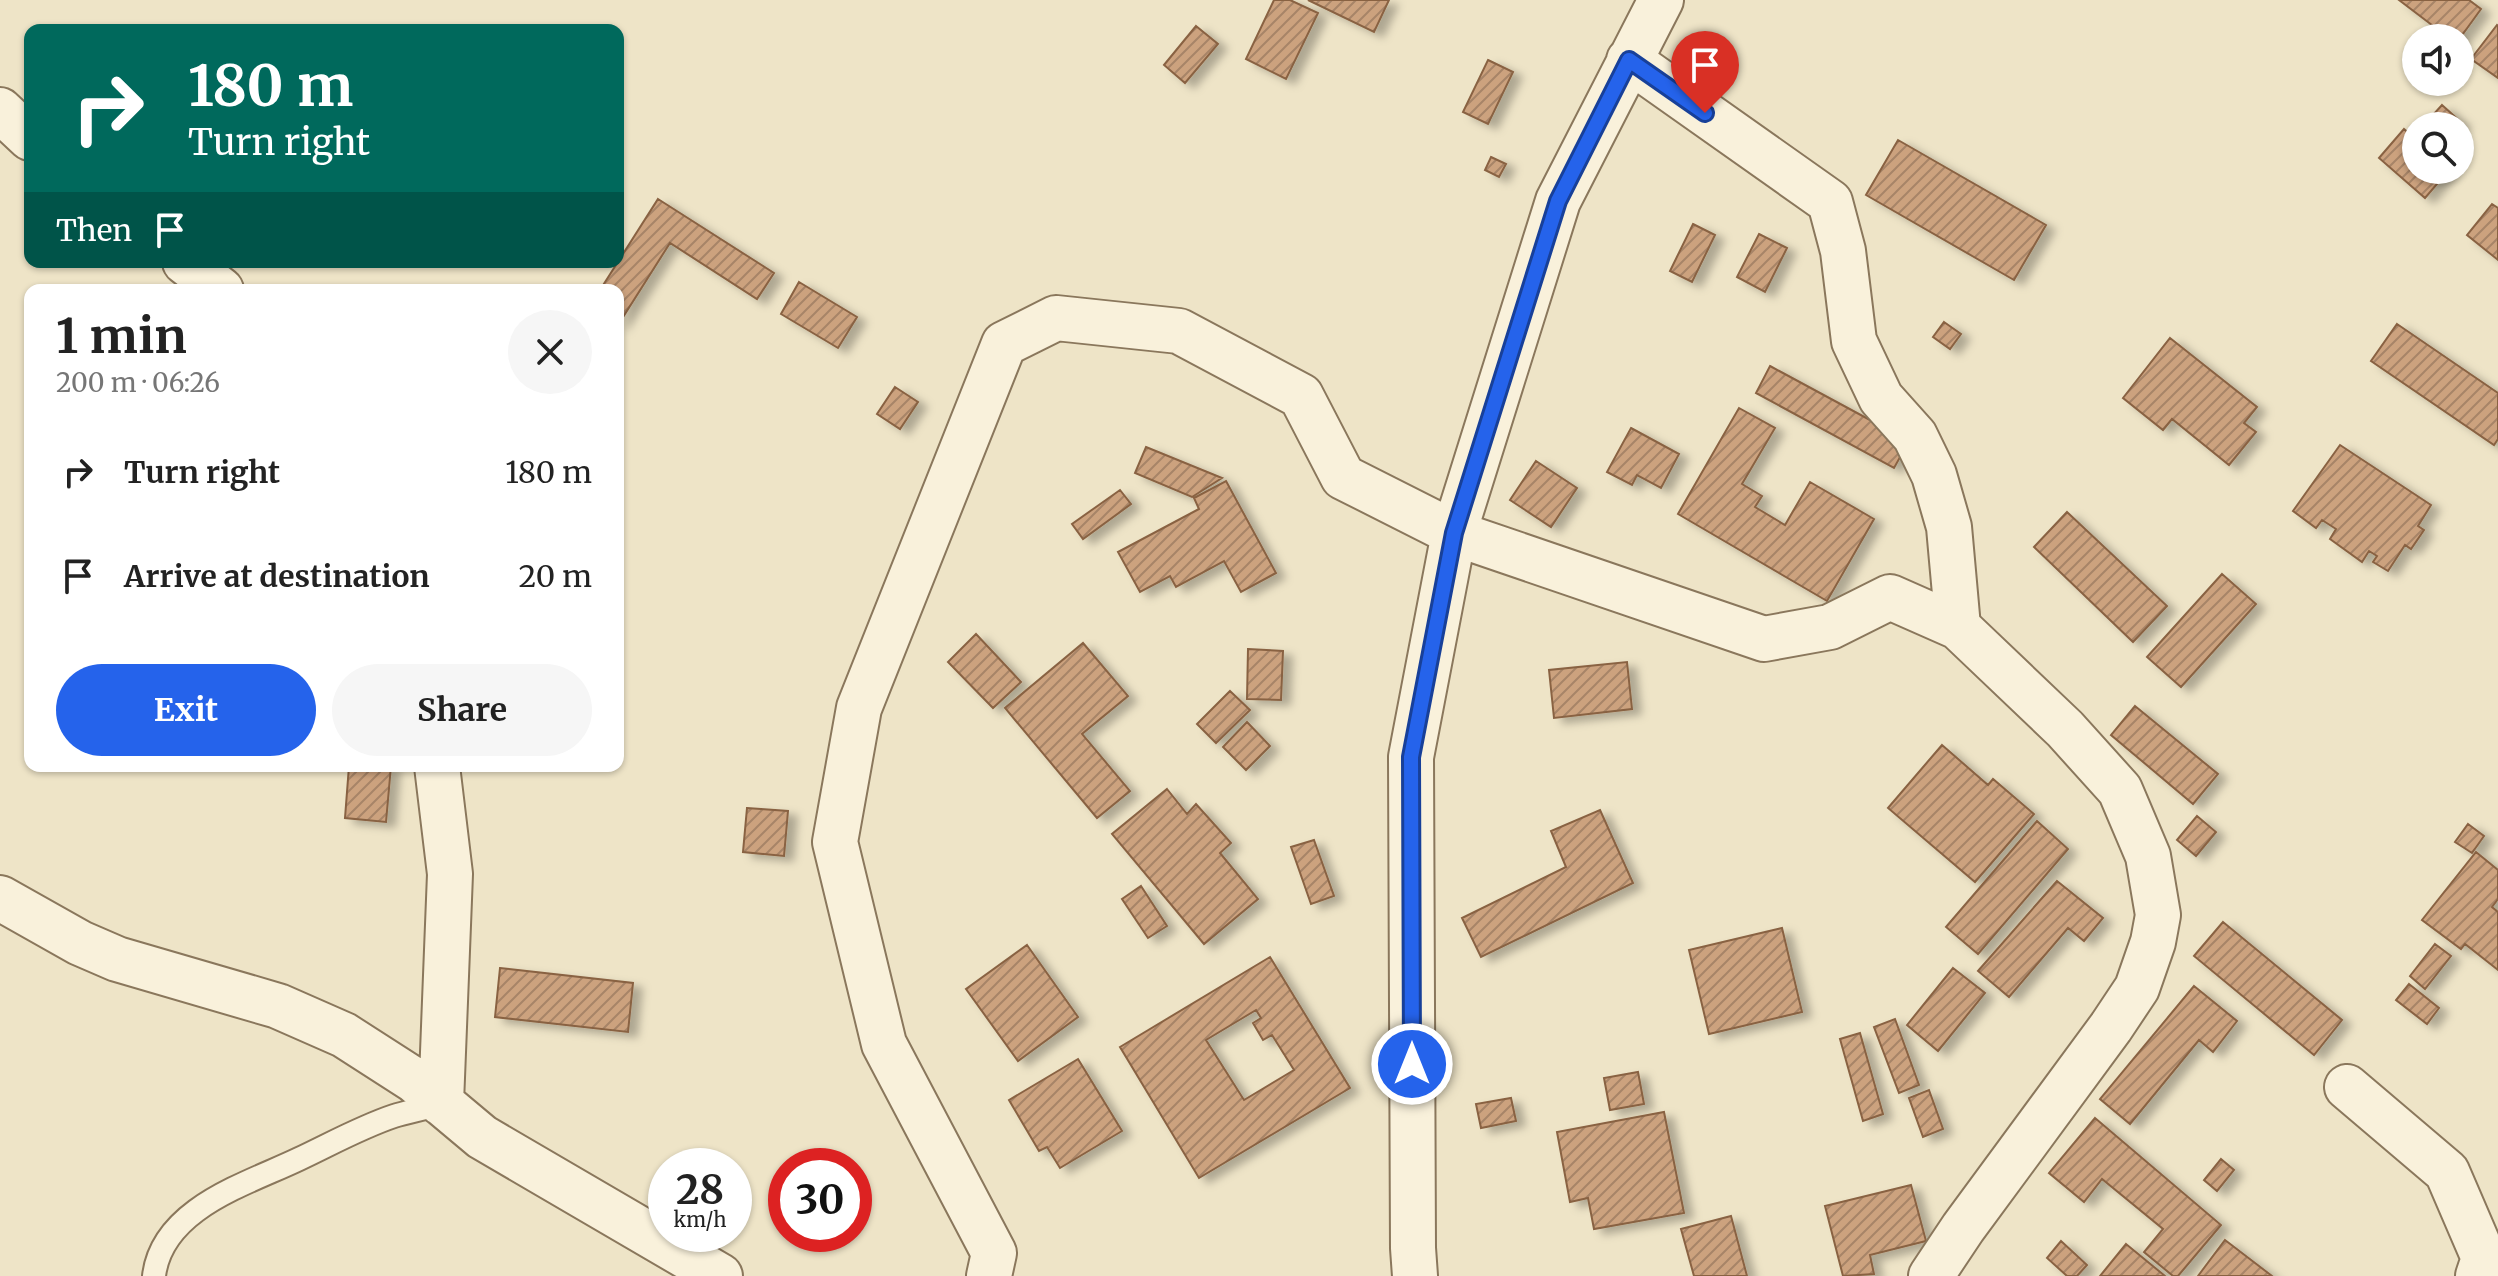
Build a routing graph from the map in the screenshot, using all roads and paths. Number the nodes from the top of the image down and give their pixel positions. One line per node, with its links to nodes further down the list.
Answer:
1 (1661, 0): 2 (street)
2 (1629, 60): 7 (street); 8 (street)
3 (0, 110): 4 (street)
4 (24, 132)
5 (193, 268): 6 (street)
6 (213, 284)
7 (1454, 533): 8 (street); 15 (street); 16 (street)
8 (1958, 627): 17 (street)
9 (438, 772): 12 (street)
10 (0, 898): 12 (street)
11 (2347, 1087): 18 (street)
12 (441, 1103): 13 (lane); 14 (street)
13 (154, 1276)
14 (720, 1276)
15 (989, 1276)
16 (1415, 1276)
17 (1931, 1276)
18 (2478, 1276)

